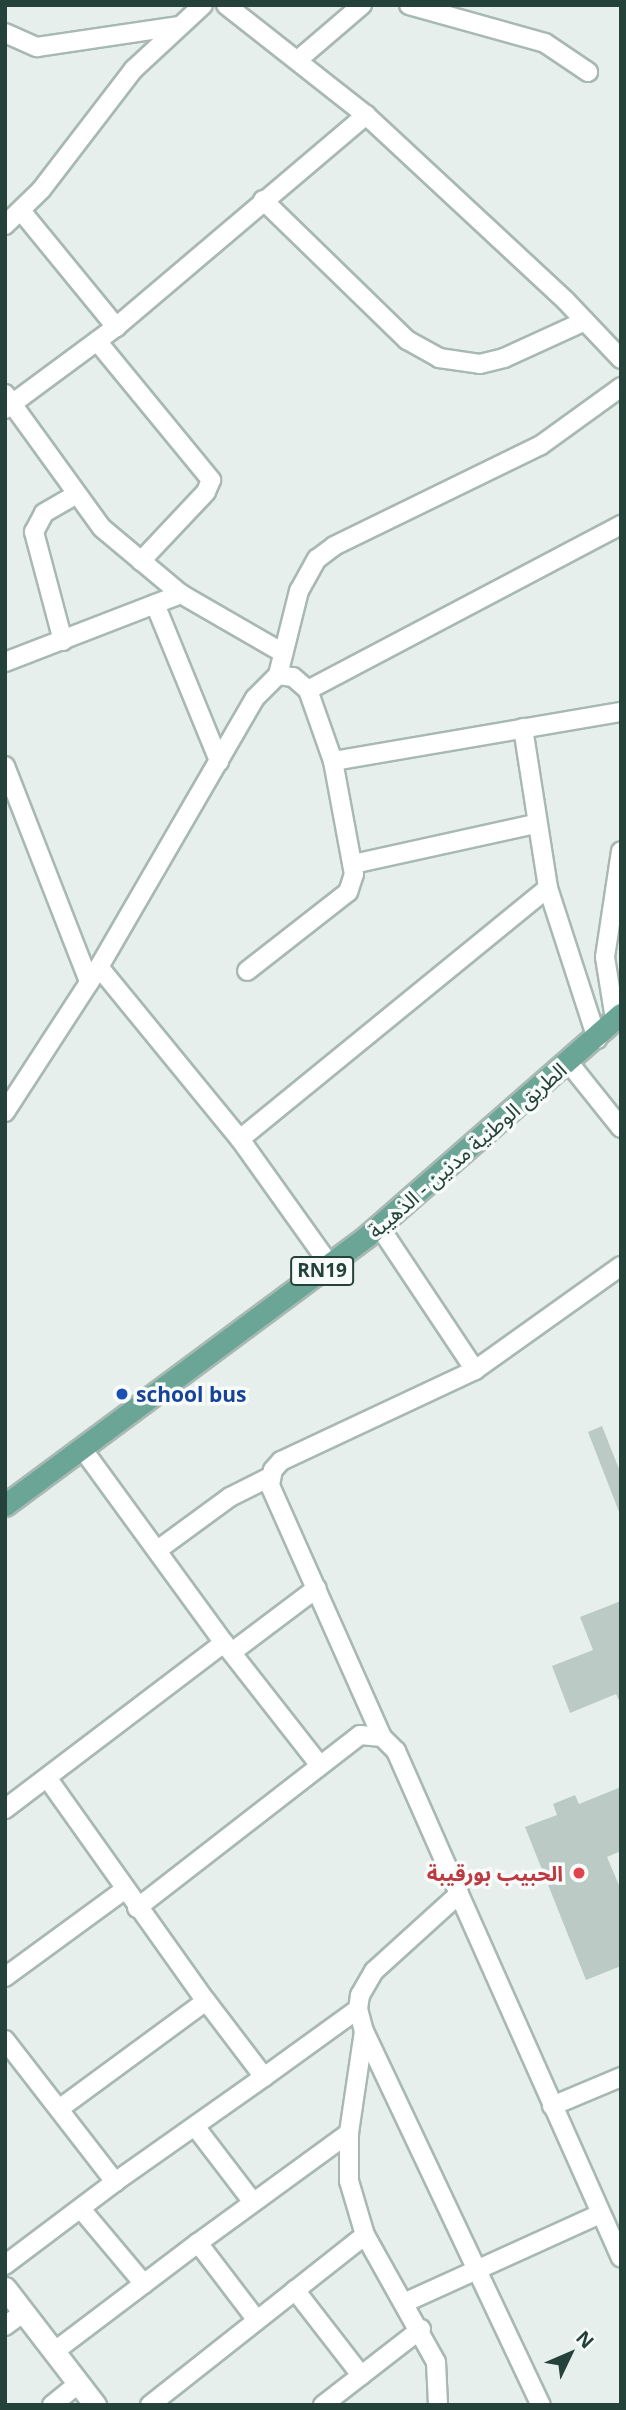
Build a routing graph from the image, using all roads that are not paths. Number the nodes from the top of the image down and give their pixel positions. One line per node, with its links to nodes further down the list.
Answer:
1 (203, 5): 5 (street)
2 (226, 5): 7 (street)
3 (362, 5): 7 (street)
4 (409, 5): 8 (street)
5 (179, 25): 6 (street); 11 (street)
6 (5, 33)
7 (299, 59): 9 (street)
8 (588, 72)
9 (366, 115): 10 (street); 13 (street)
10 (264, 200): 13 (street); 14 (street)
11 (22, 212): 12 (street); 14 (street)
12 (5, 225)
13 (585, 321): 16 (street)
14 (116, 327): 15 (street)
15 (97, 341): 18 (street); 21 (street)
16 (621, 359)
17 (621, 387): 25 (street)
18 (8, 402): 19 (street)
19 (75, 495): 21 (street); 24 (street)
20 (621, 525): 28 (street)
21 (141, 561): 22 (street)
22 (181, 594): 23 (street); 25 (street)
23 (155, 604): 24 (street); 31 (street)
24 (63, 640): 26 (street)
25 (284, 653): 27 (street)
26 (5, 662)
27 (278, 675): 28 (street); 31 (street)
28 (308, 690): 32 (street)
29 (621, 712): 30 (street)
30 (523, 728): 32 (street); 34 (street)
31 (219, 761): 39 (street)
32 (333, 761): 36 (street)
33 (5, 765): 39 (street)
34 (535, 824): 36 (street); 37 (street)
35 (621, 851): 40 (street)
36 (353, 864): 38 (street)
37 (548, 888): 41 (street); 45 (street)
38 (247, 971)
39 (94, 974): 43 (street); 45 (street)
40 (618, 1017): 41 (main road, الطريق الوطنية مدنين - الذهيبة / RN19)
41 (597, 1039): 42 (main road, الطريق الوطنية مدنين - الذهيبة / RN19)
42 (569, 1063): 44 (street); 46 (main road, الطريق الوطنية مدنين - الذهيبة / RN19)
43 (5, 1112)
44 (621, 1128)
45 (240, 1139): 47 (street)
46 (379, 1226): 47 (main road, الطريق الوطنية مدنين - الذهيبة / RN19); 49 (street)
47 (331, 1265): 50 (main road, الطريق الوطنية مدنين - الذهيبة / RN19)
48 (621, 1266): 49 (street)
49 (475, 1370): 51 (street)
50 (82, 1448): 52 (main road, الطريق الوطنية مدنين - الذهيبة / RN19); 53 (street)
51 (270, 1477): 53 (street); 54 (street)
52 (5, 1504)
53 (159, 1549): 55 (street)
54 (317, 1588): 55 (street); 56 (street)
55 (228, 1647): 57 (street); 58 (street)
56 (382, 1737): 57 (street); 61 (street)
57 (320, 1764): 62 (street)
58 (48, 1779): 59 (street); 60 (street)
59 (5, 1809)
60 (124, 1890): 62 (street); 63 (street)
61 (459, 1894): 65 (street); 70 (street)
62 (137, 1908): 64 (street)
63 (5, 1977)
64 (206, 2001): 68 (street); 71 (street)
65 (358, 2009): 66 (street); 68 (street)
66 (365, 2031): 73 (street); 82 (street)
67 (5, 2040): 71 (street)
68 (264, 2077): 72 (street)
69 (621, 2077): 70 (street)
70 (552, 2106): 77 (street)
71 (59, 2109): 74 (street)
72 (197, 2129): 74 (street); 75 (street)
73 (349, 2133): 75 (street); 78 (street)
74 (115, 2182): 76 (street)
75 (252, 2201): 79 (street)
76 (81, 2208): 81 (street); 83 (street)
77 (600, 2214): 80 (street); 82 (street)
78 (365, 2235): 85 (street); 86 (street)
79 (198, 2243): 83 (street); 88 (street)
80 (621, 2258)
81 (5, 2265)
82 (477, 2269): 86 (street); 99 (street)
83 (144, 2284): 91 (street)
84 (5, 2288): 87 (street)
85 (295, 2290): 88 (street); 92 (street)
86 (406, 2302): 90 (street)
87 (23, 2313): 89 (street); 91 (street)
88 (256, 2319): 96 (street)
89 (5, 2326)
90 (421, 2329): 92 (street); 98 (street)
91 (55, 2351): 93 (street)
92 (361, 2375): 97 (street)
93 (79, 2384): 94 (street); 95 (street)
94 (52, 2405)
95 (95, 2405)
96 (150, 2405)
97 (323, 2405)
98 (438, 2405)
99 (541, 2405)

